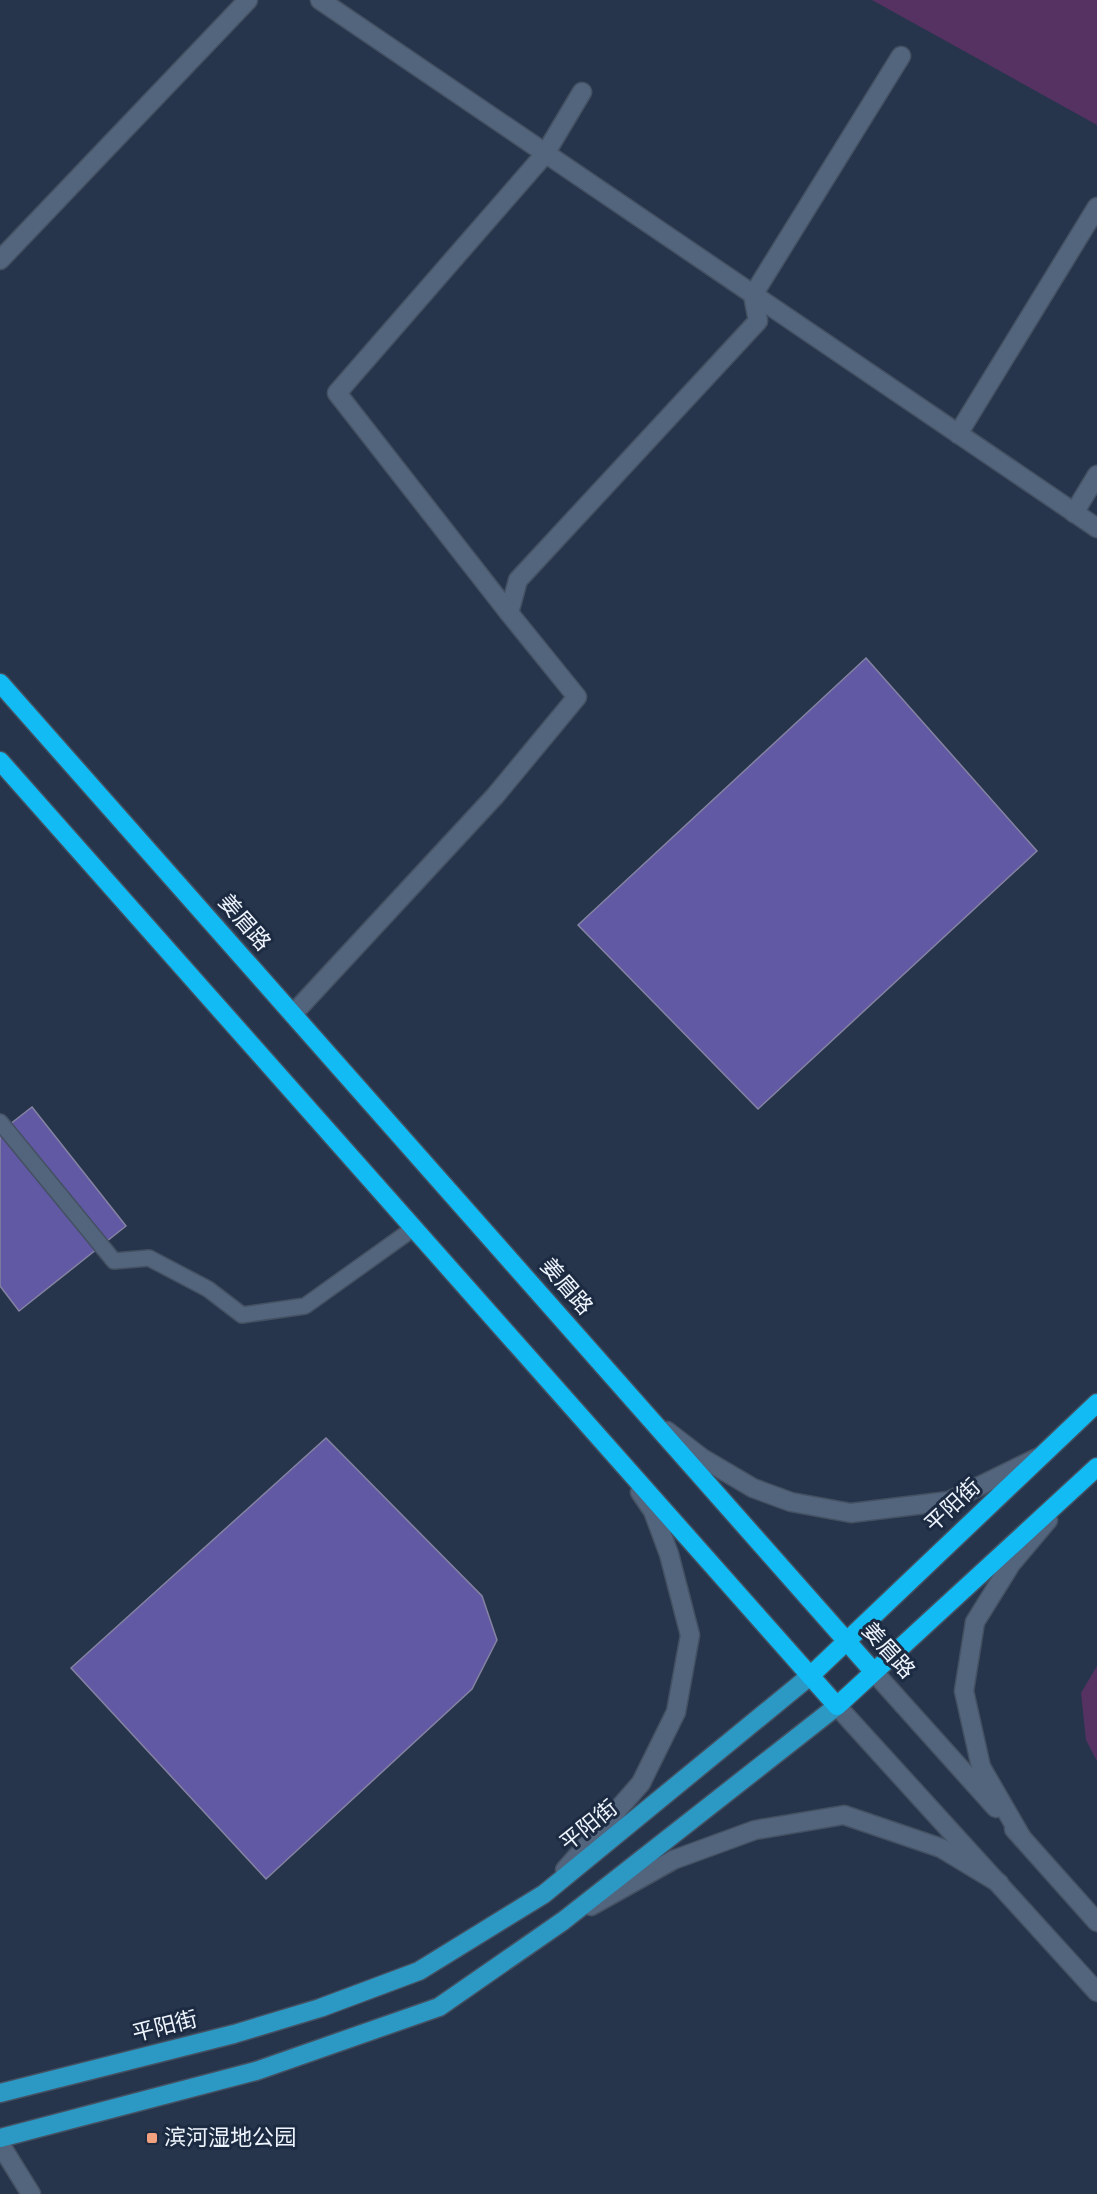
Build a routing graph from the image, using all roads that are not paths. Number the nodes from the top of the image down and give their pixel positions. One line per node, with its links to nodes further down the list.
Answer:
1 (248, 0): 7 (street)
2 (320, 0): 5 (street)
3 (901, 56): 8 (street)
4 (582, 92): 5 (street)
5 (546, 154): 8 (street); 13 (street)
6 (1097, 207): 9 (street)
7 (0, 260)
8 (753, 295): 9 (street); 13 (street)
9 (958, 434): 11 (street)
10 (1097, 475): 11 (street)
11 (1074, 513): 12 (street)
12 (1097, 528)
13 (508, 613): 16 (street)
14 (0, 682): 16 (highway, 姜眉路)
15 (0, 761): 18 (highway)
16 (293, 1014): 20 (highway, 姜眉路)
17 (0, 1122): 18 (lane)
18 (414, 1228): 21 (highway)
19 (1097, 1403): 22 (highway, 平阳街)
20 (648, 1416): 22 (street); 25 (highway, 姜眉路)
21 (613, 1453): 27 (highway); 31 (street)
22 (1041, 1456): 25 (highway, 平阳街)
23 (1097, 1467): 24 (highway)
24 (1072, 1490): 26 (highway); 29 (street)
25 (846, 1640): 26 (highway, 姜眉路); 27 (highway, 平阳街)
26 (873, 1671): 28 (highway); 29 (street, 姜眉路)
27 (810, 1676): 28 (highway); 31 (main road, 平阳街)
28 (837, 1706): 30 (street); 32 (main road)
29 (1022, 1838): 33 (street, 姜眉路)
30 (999, 1883): 32 (street); 34 (street)
31 (544, 1894): 35 (main road, 平阳街)
32 (563, 1921): 36 (main road)
33 (1097, 1922)
34 (1097, 1992)
35 (0, 2093)
36 (0, 2138)
37 (0, 2144): 38 (street)
38 (31, 2194)

